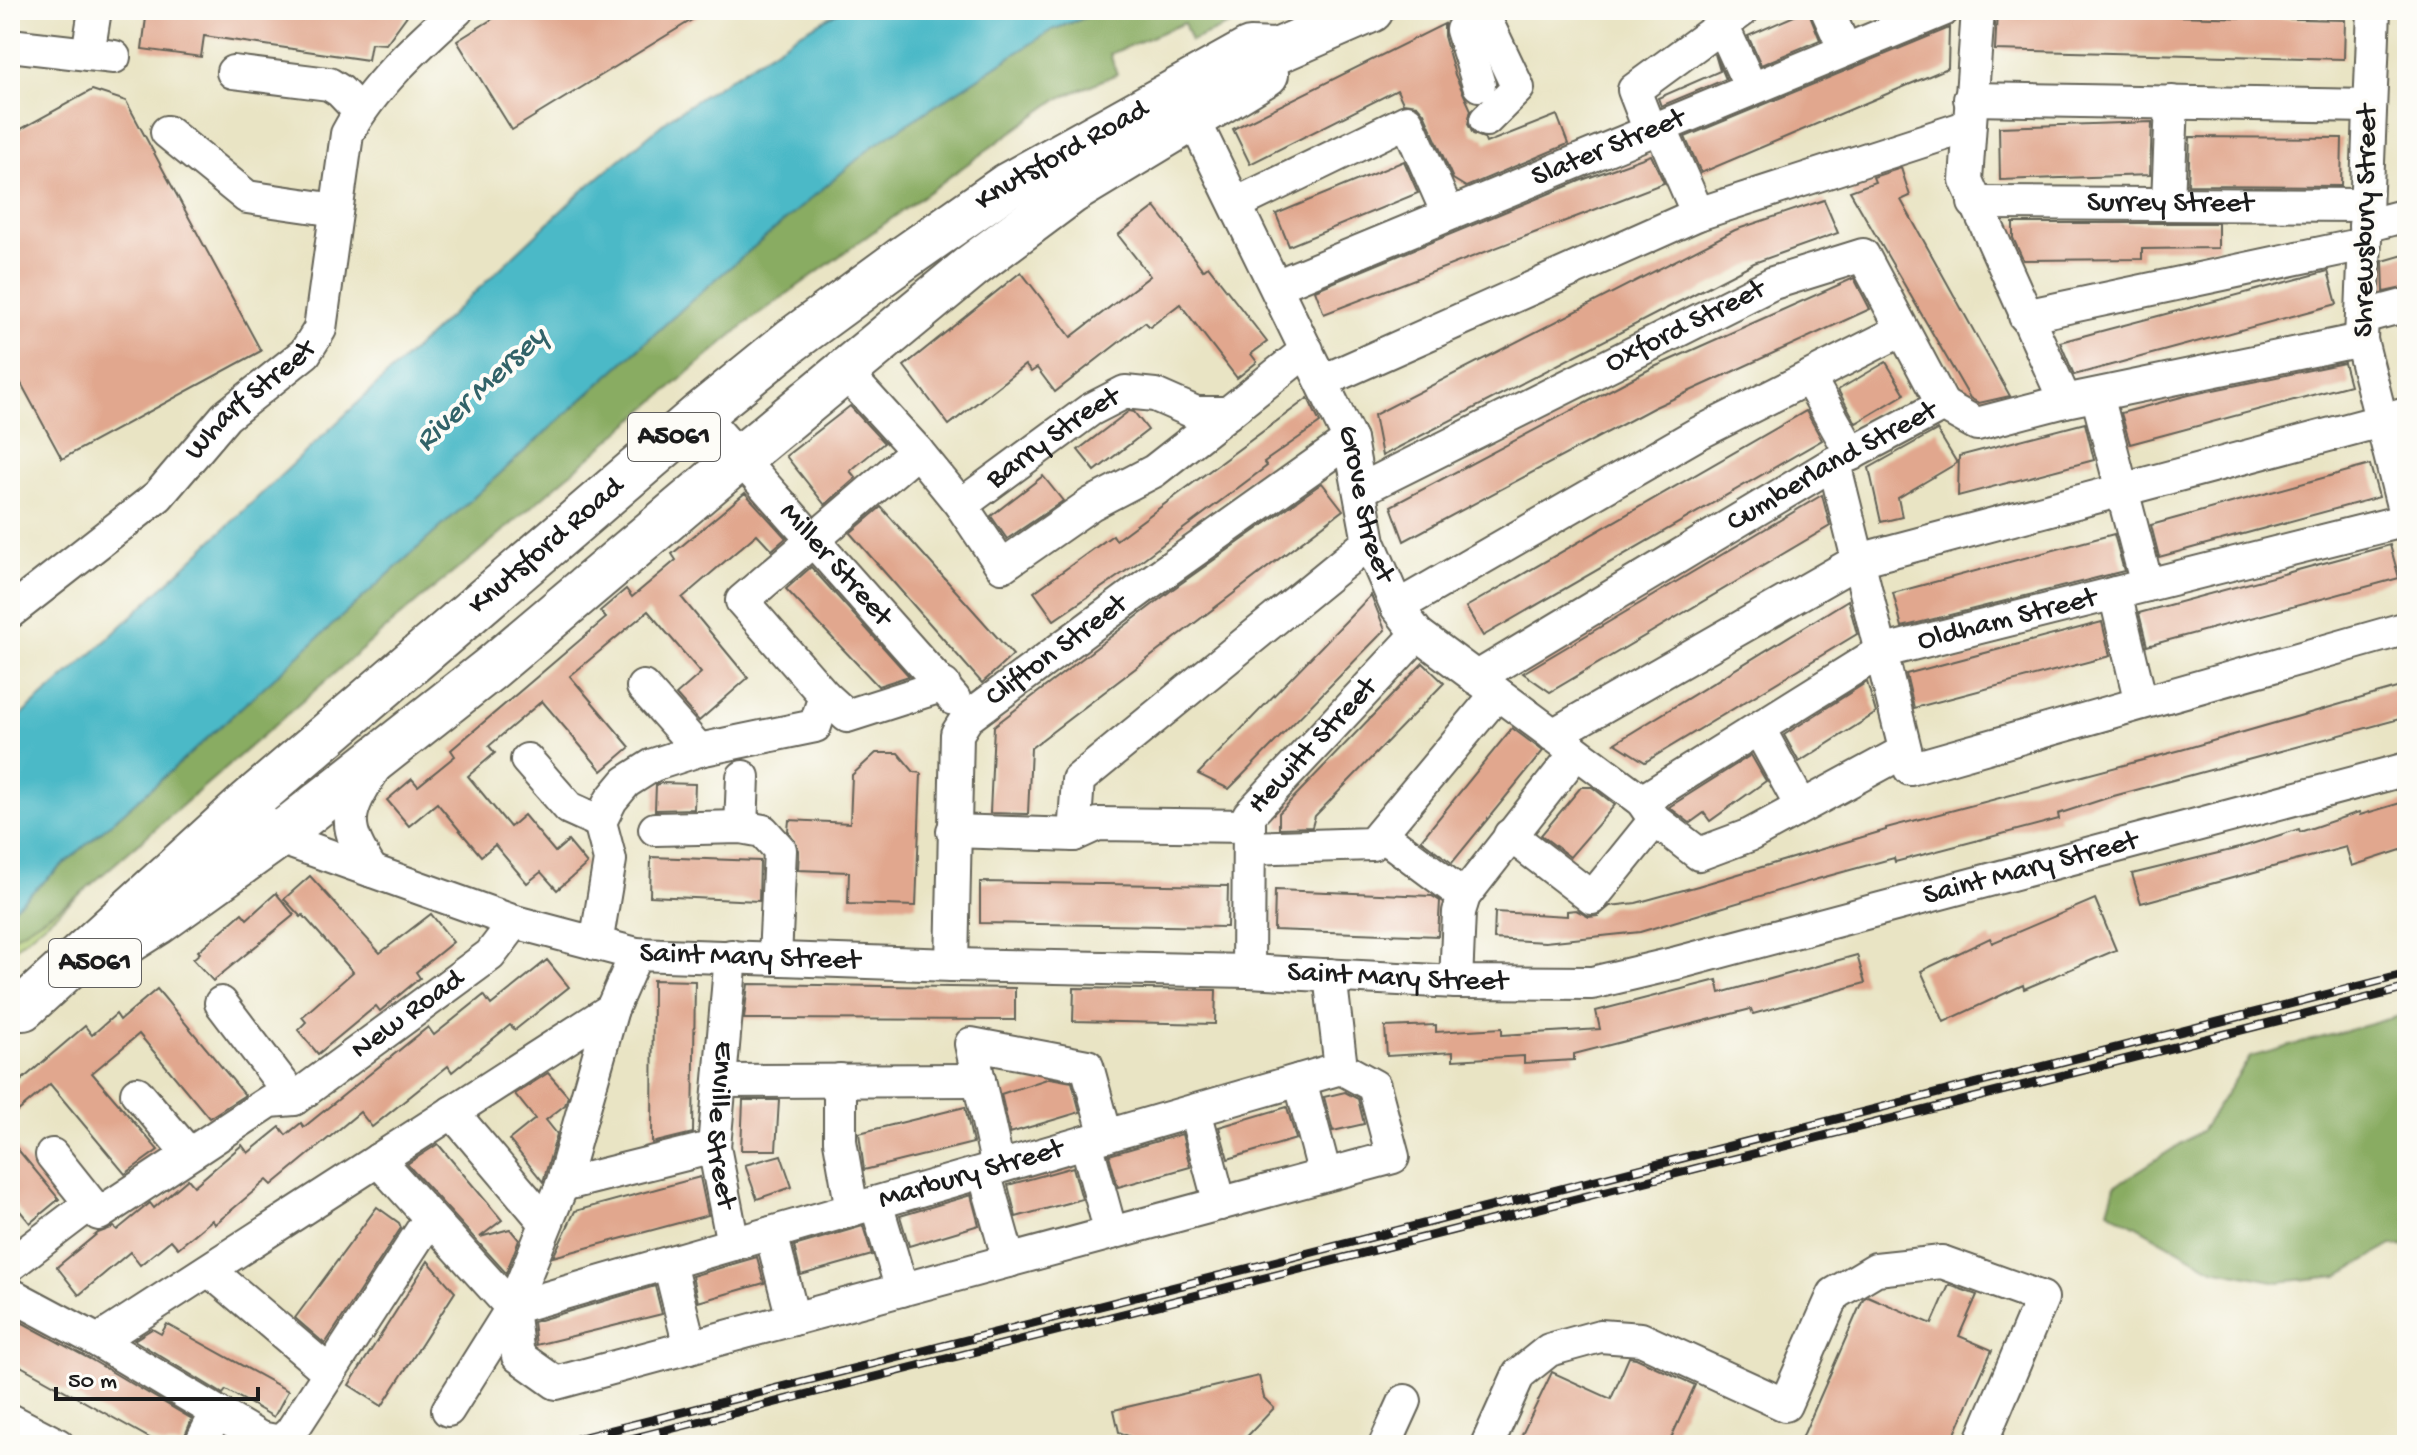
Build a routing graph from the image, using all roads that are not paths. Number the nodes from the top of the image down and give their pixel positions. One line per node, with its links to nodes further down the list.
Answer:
1 (95, 10): 10 (street)
2 (457, 10): 18 (street, Wharf Street)
3 (1371, 10): 12 (highway, Knutsford Road / A5061)
4 (1827, 10): 11 (street)
5 (1943, 10): 11 (street, Slater Street)
6 (1978, 10): 19 (street)
7 (2374, 10): 17 (street, Shrewsbury Street)
8 (1483, 14): 14 (street); 21 (street)
9 (1732, 18): 15 (street); 22 (street)
10 (10, 45)
11 (1845, 50): 15 (street, Slater Street)
12 (1277, 51): 20 (highway, Knutsford Road / A5061); 45 (highway, Knutsford Road / A5061)
13 (233, 72): 18 (street)
14 (1479, 85)
15 (1751, 88): 22 (street, Slater Street)
16 (2172, 102): 17 (street); 19 (street); 25 (street)
17 (2370, 106): 31 (street, Shrewsbury Street)
18 (360, 112): 27 (street, Wharf Street)
19 (1970, 113): 24 (street); 29 (street)
20 (1193, 118): 26 (street, Grove Street); 38 (highway, Knutsford Road / A5061)
21 (1486, 120)
22 (1655, 129): 28 (street, Slater Street); 29 (street)
23 (167, 132): 27 (street)
24 (1974, 203): 25 (street, Surrey Street); 34 (street)
25 (2168, 203): 31 (street, Surrey Street)
26 (1236, 204): 28 (street); 32 (street, Grove Street)
27 (336, 210): 61 (street, Wharf Street)
28 (1448, 214): 32 (street, Slater Street)
29 (1698, 214): 40 (street)
30 (2407, 215): 31 (street)
31 (2365, 225): 34 (street); 35 (street, Shrewsbury Street)
32 (1276, 286): 37 (street, Grove Street)
33 (2407, 305): 35 (street, Cumberland Street)
34 (2025, 316): 42 (street)
35 (2361, 328): 41 (street, Cumberland Street); 46 (street, Shrewsbury Street)
36 (1902, 330): 39 (street); 43 (street, Oxford Street); 51 (street, Oxford Street)
37 (1307, 350): 40 (street, Grove Street); 44 (street)
38 (844, 371): 48 (street, Barry Street); 49 (highway, Knutsford Road / A5061)
39 (1809, 378): 50 (street); 60 (street)
40 (1323, 381): 47 (street, Grove Street)
41 (2097, 395): 42 (street, Cumberland Street); 52 (street)
42 (2065, 401): 43 (street, Cumberland Street)
43 (1943, 405): 50 (street, Cumberland Street)
44 (1228, 413): 53 (street, Barry Street); 53 (street)
45 (701, 414): 49 (street, Miller Street); 79 (highway, Knutsford Road / A5061)
46 (2394, 417): 52 (street); 54 (street, Shrewsbury Street)
47 (1350, 440): 51 (street, Grove Street); 70 (street, Clifton Street)
48 (917, 451): 53 (street, Barry Street); 55 (street)
49 (740, 458): 55 (street, Miller Street); 75 (highway, Knutsford Road / A5061)
50 (1843, 459): 57 (street); 66 (street, Cumberland Street)
51 (1360, 490): 56 (street, Grove Street)
52 (2123, 490): 57 (street); 58 (street)
53 (961, 505)
54 (2407, 521): 58 (street, Oldham Street)
55 (813, 540): 65 (street, Miller Street); 68 (street)
56 (1369, 542): 60 (street, Grove Street); 87 (street)
57 (1859, 560): 64 (street); 72 (street)
58 (2147, 585): 59 (street, Oldham Street)
59 (2115, 593): 64 (street, Oldham Street); 69 (street)
60 (1397, 607): 63 (street, Grove Street)
61 (10, 612)
62 (2407, 628): 69 (street)
63 (1418, 634): 66 (street, Grove Street); 90 (street, Hewitt Street)
64 (1880, 652): 71 (street, Oldham Street); 74 (street)
65 (944, 685): 68 (street); 70 (street, Miller Street)
66 (1486, 686): 72 (street, Grove Street); 86 (street, Cumberland Street)
67 (643, 687): 73 (street)
68 (825, 696): 73 (street)
69 (2141, 703): 74 (street)
70 (967, 718): 85 (street, Clifton Street)
71 (1759, 729): 80 (street); 81 (street, Oldham Street)
72 (1564, 744): 81 (street, Grove Street); 88 (street)
73 (699, 750): 82 (street)
74 (1905, 751): 80 (street)
75 (385, 752): 89 (highway, Knutsford Road / A5061); 91 (street)
76 (527, 760): 82 (street)
77 (2407, 769): 101 (street, Saint Mary Street)
78 (743, 777): 83 (street)
79 (248, 803): 89 (street, Saint Mary Street); 104 (highway, Knutsford Road / A5061)
80 (1801, 806): 81 (street, Grove Street)
81 (1648, 810): 88 (street, Oldham Street)
82 (600, 822): 94 (street)
83 (741, 827): 84 (street); 97 (street)
84 (655, 829)
85 (953, 831): 87 (street); 98 (street, Clifton Street)
86 (1381, 834): 90 (street); 92 (street)
87 (1074, 835): 90 (street)
88 (1510, 835): 92 (street)
89 (277, 837): 91 (street, Saint Mary Street); 104 (highway, Knutsford Road / A5061)
90 (1249, 837): 99 (street, Hewitt Street)
91 (372, 871): 93 (street, Saint Mary Street)
92 (1464, 896): 101 (street)
93 (515, 922): 94 (street, Saint Mary Street); 111 (street, New Road)
94 (596, 944): 95 (street, Saint Mary Street)
95 (636, 954): 96 (street, Saint Mary Street); 103 (street)
96 (731, 956): 97 (street, Saint Mary Street); 109 (street, Enville Street)
97 (775, 958): 98 (street, Saint Mary Street)
98 (952, 965): 99 (street, Saint Mary Street)
99 (1248, 971): 100 (street, Saint Mary Street)
100 (1330, 975): 101 (street, Saint Mary Street); 105 (street)
101 (1456, 982)
102 (221, 1003): 111 (street)
103 (612, 1009): 113 (street); 121 (street)
104 (16, 1013)
105 (1341, 1068): 108 (street, Marbury Street); 120 (street)
106 (840, 1080): 107 (street); 109 (street); 124 (street)
107 (979, 1080): 114 (street); 119 (street)
108 (1300, 1080): 112 (street, Marbury Street); 120 (street)
109 (721, 1081): 115 (street, Enville Street)
110 (137, 1093): 116 (street)
111 (294, 1099): 116 (street, New Road)
112 (1195, 1111): 114 (street, Marbury Street); 123 (street)
113 (452, 1112): 118 (street); 126 (street)
114 (1096, 1139): 119 (street, Marbury Street); 128 (street)
115 (714, 1147): 121 (street); 129 (street, Enville Street)
116 (188, 1153): 122 (street, New Road)
117 (52, 1155): 122 (street)
118 (378, 1160): 125 (street); 133 (street)
119 (991, 1170): 124 (street, Marbury Street); 130 (street)
120 (1325, 1175): 123 (street)
121 (562, 1185): 126 (street)
122 (90, 1204): 132 (street, New Road)
123 (1220, 1204): 128 (street)
124 (864, 1206): 127 (street, Marbury Street); 134 (street)
125 (430, 1218): 136 (street); 140 (street)
126 (546, 1223): 136 (street)
127 (771, 1233): 129 (street, Marbury Street); 137 (street)
128 (1111, 1233): 130 (street)
129 (733, 1244): 131 (street, Marbury Street)
130 (1009, 1261): 134 (street)
131 (669, 1263): 136 (street, Marbury Street); 139 (street)
132 (10, 1265)
133 (209, 1270): 138 (street); 140 (street)
134 (902, 1290): 137 (street)
135 (10, 1294): 138 (street)
136 (512, 1308): 139 (street); 142 (street)
137 (793, 1319): 139 (street)
138 (98, 1341): 143 (street)
139 (690, 1347)
140 (329, 1372): 143 (street)
141 (1405, 1401): 147 (street)
142 (448, 1410)
143 (217, 1412): 146 (street)
144 (10, 1420): 145 (street)
145 (58, 1445)
146 (200, 1445)
147 (1385, 1445)
148 (1487, 1445): 149 (street)
149 (1980, 1445)

